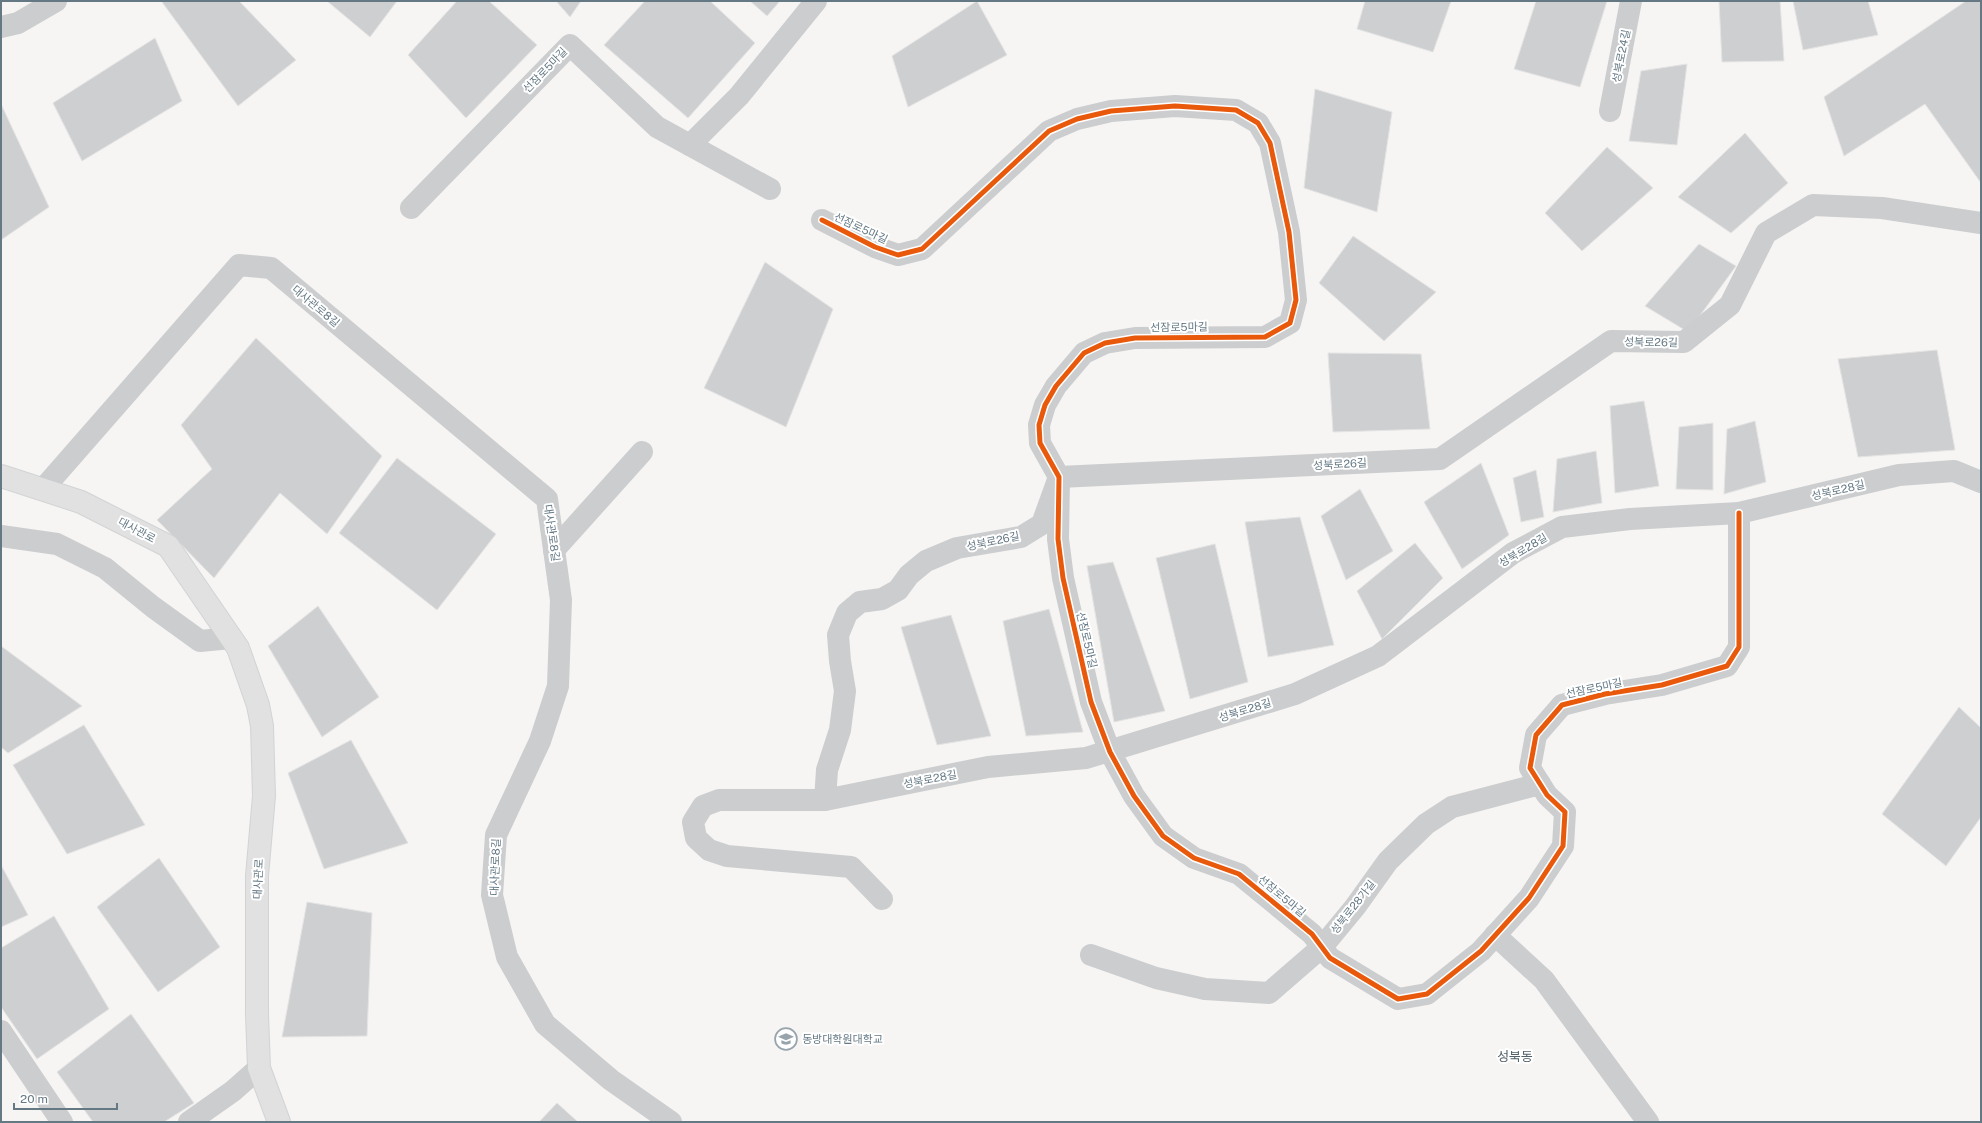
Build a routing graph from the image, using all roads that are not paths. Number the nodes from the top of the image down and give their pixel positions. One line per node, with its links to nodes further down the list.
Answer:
1 (56, 1): 4 (street)
2 (816, 1): 6 (street)
3 (1631, 1): 5 (street, 성북로24길)
4 (1, 27)
5 (1610, 111)
6 (690, 145): 7 (street, 선잠로5마길); 8 (street, 선잠로5마길)
7 (770, 189)
8 (411, 208)
9 (822, 220): 13 (street, 선잠로5마길)
10 (1981, 223): 13 (street, 성북로26길)
11 (642, 452): 18 (street)
12 (1, 476): 15 (main road, 대사관로)
13 (1059, 477): 20 (street, 선잠로5마길); 22 (street, 성북로26길)
14 (1981, 482): 16 (street, 성북로28길)
15 (43, 489): 18 (street, 대사관로8길); 19 (main road, 대사관로)
16 (1739, 512): 20 (street, 성북로28길); 21 (street, 선잠로5마길)
17 (1, 536): 19 (street)
18 (554, 550): 32 (street, 대사관로8길)
19 (231, 638): 28 (main road, 대사관로)
20 (1110, 752): 22 (street, 성북로28길); 25 (street, 선잠로5마길)
21 (1540, 784): 24 (street, 선잠로5마길); 25 (street, 성북로28가길)
22 (825, 800): 23 (street, 성북로28길)
23 (882, 899)
24 (1495, 935): 25 (street, 선잠로5마길); 33 (street)
25 (1322, 947): 26 (street, 성북로28가길)
26 (1091, 956)
27 (1, 1030): 29 (street)
28 (259, 1068): 30 (street); 31 (main road, 대사관로)
29 (62, 1122)
30 (189, 1122)
31 (279, 1122)
32 (671, 1122)
33 (1648, 1122)

